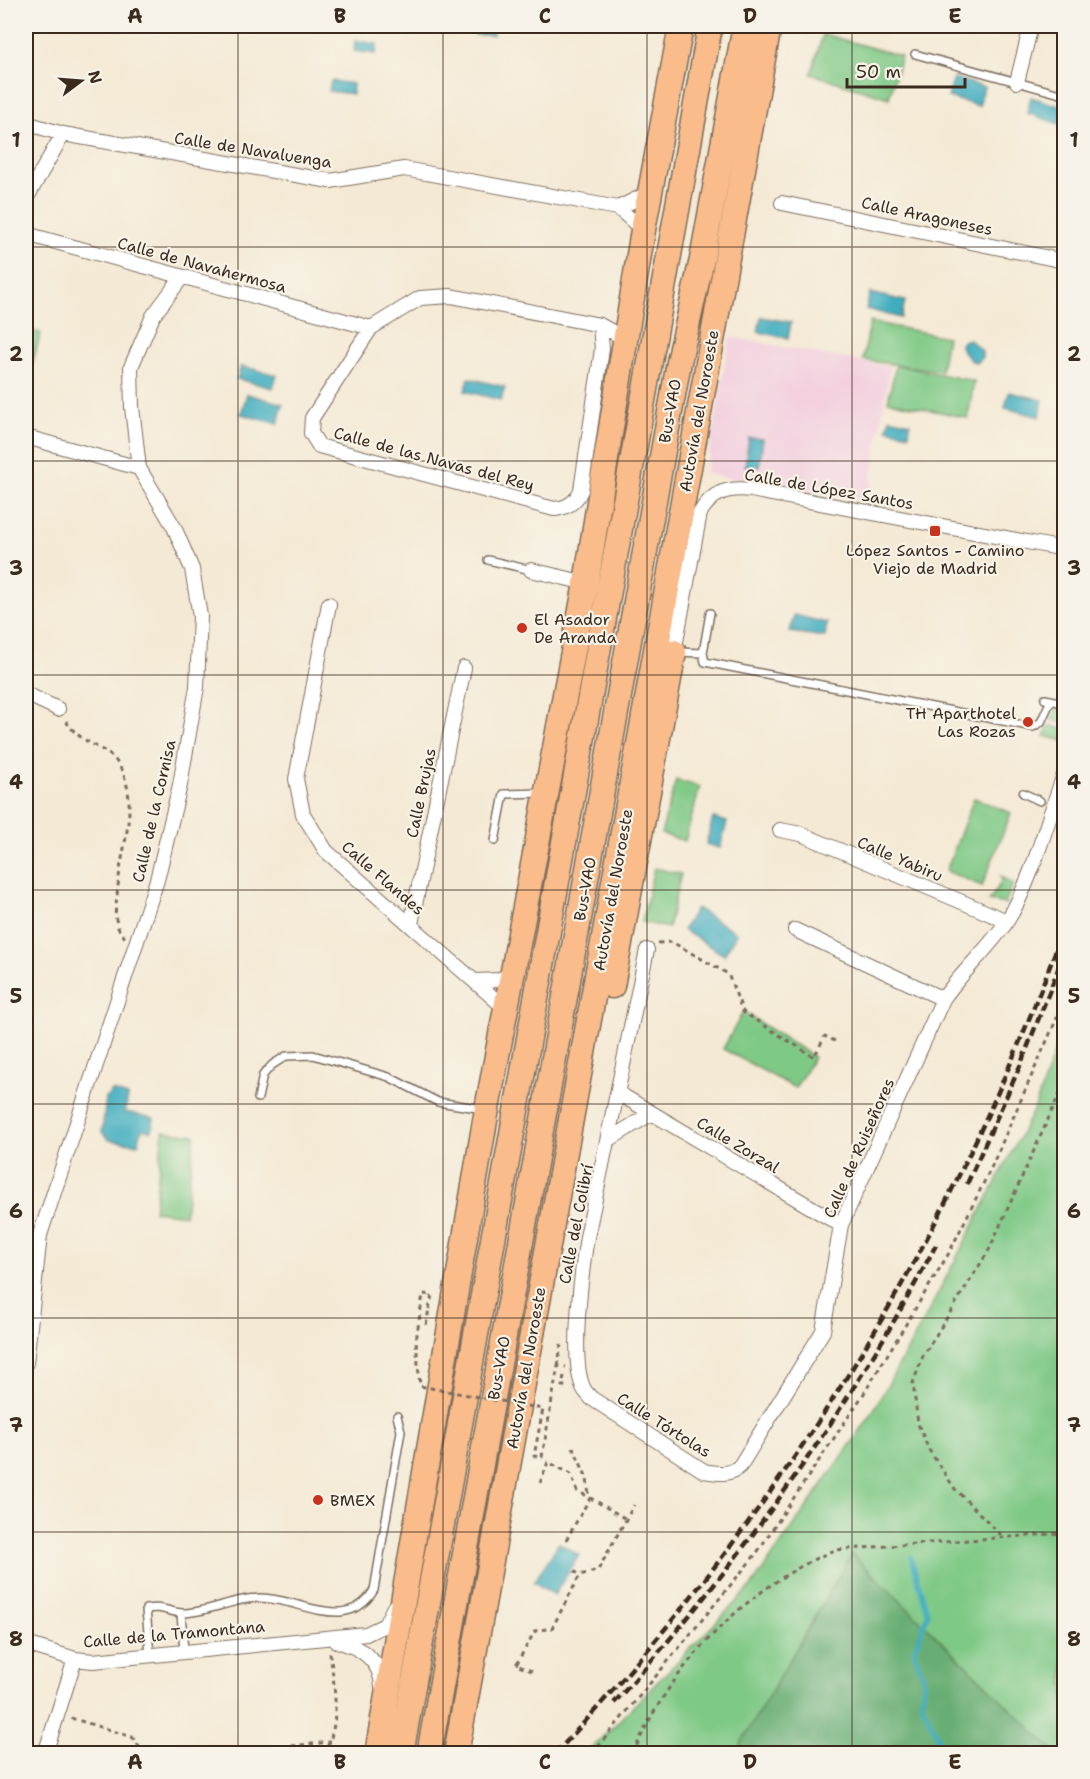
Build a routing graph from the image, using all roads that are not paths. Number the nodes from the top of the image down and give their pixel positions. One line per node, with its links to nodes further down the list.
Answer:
1 (681, 26): 12 (highway)
2 (710, 26): 72 (highway)
3 (733, 26): 23 (highway)
4 (745, 26): 23 (highway, Bus-VAO)
5 (769, 26): 57 (highway, Autovía del Noroeste)
6 (1031, 26): 8 (street)
7 (915, 54): 8 (lane)
8 (1017, 82): 9 (lane)
9 (1065, 95)
10 (26, 123): 11 (street, Calle de Navaluenga)
11 (63, 134): 13 (street); 15 (street, Calle de Navaluenga)
12 (651, 192): 15 (street); 16 (highway)
13 (26, 199)
14 (782, 203): 18 (street, Calle Aragoneses)
15 (618, 208): 16 (street)
16 (643, 230): 22 (highway)
17 (26, 234): 19 (street, Calle de Navahermosa)
18 (1065, 261)
19 (182, 277): 21 (street, Calle de Navahermosa); 25 (street, Calle de la Cornisa)
20 (600, 325): 21 (street); 21 (street, Calle de las Navas del Rey); 22 (street)
21 (371, 328)
22 (625, 339): 29 (highway)
23 (679, 362): 73 (highway, Bus-VAO)
24 (26, 437): 25 (street)
25 (139, 468): 59 (street, Calle de la Cornisa)
26 (1065, 549): 32 (street, Calle de López Santos)
27 (489, 560): 28 (lane)
28 (531, 570): 29 (street)
29 (586, 583): 39 (highway)
30 (328, 604): 45 (street, Calle Flandes)
31 (710, 613): 33 (lane)
32 (675, 652): 33 (lane); 57 (highway)
33 (704, 653): 36 (lane)
34 (464, 668): 45 (street, Calle Brujas)
35 (26, 694): 37 (street)
36 (1065, 703)
37 (58, 709)
38 (1065, 776): 44 (street, Calle de Ruiseñores)
39 (546, 793): 43 (lane); 48 (highway)
40 (1023, 793): 41 (lane)
41 (1040, 801)
42 (780, 830): 44 (street, Calle Yabiru)
43 (495, 841)
44 (1006, 921): 50 (street, Calle de Ruiseñores)
45 (411, 924): 49 (street, Calle Flandes)
46 (795, 930): 50 (street)
47 (647, 950): 52 (street, Calle del Colibrí)
48 (513, 973): 49 (street); 51 (highway)
49 (476, 981): 51 (street, Calle Flandes)
50 (943, 999): 58 (street, Calle de Ruiseñores)
51 (506, 1008): 54 (highway)
52 (618, 1093): 55 (street, Calle Zorzal); 56 (street, Calle del Colibrí)
53 (258, 1098): 54 (lane)
54 (488, 1109): 62 (highway)
55 (652, 1113): 56 (street); 58 (street, Calle Zorzal)
56 (609, 1139): 60 (street, Calle del Colibrí)
57 (552, 1224): 74 (highway, Autovía del Noroeste)
58 (842, 1225): 63 (street, Calle de Ruiseñores)
59 (26, 1363)
60 (583, 1387): 63 (street, Calle Tórtolas)
61 (397, 1416): 64 (lane)
62 (431, 1435): 65 (street, Calle de la Tramontana); 70 (highway)
63 (735, 1471)
64 (181, 1613): 67 (lane); 68 (lane)
65 (328, 1640): 67 (street, Calle de la Tramontana); 70 (street, Calle de la Tramontana)
66 (26, 1644): 69 (street, Calle de la Tramontana)
67 (184, 1651): 68 (street, Calle de la Tramontana)
68 (150, 1655): 69 (street, Calle de la Tramontana)
69 (75, 1659): 71 (street)
70 (377, 1750)
71 (45, 1754)
72 (401, 1754)
73 (429, 1754)
74 (456, 1754)

